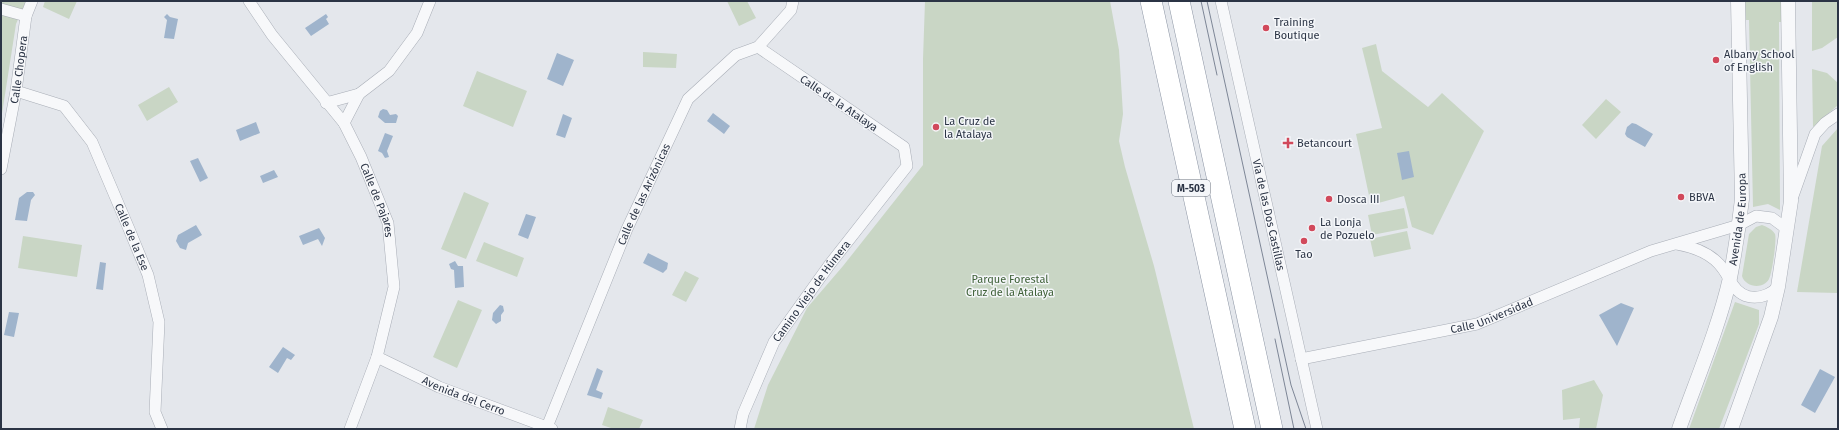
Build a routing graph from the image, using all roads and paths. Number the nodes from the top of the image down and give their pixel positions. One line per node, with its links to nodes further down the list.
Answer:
1 (32, 1): 11 (street, Calle Chopera)
2 (249, 1): 15 (street, Calle de Pajares)
3 (430, 1): 14 (street)
4 (793, 1): 12 (street, Calle de las Arizónicas)
5 (1151, 1): 32 (highway, M-503)
6 (1179, 1): 33 (highway, M-503)
7 (1221, 1): 27 (street, Vía de las Dos Castillas)
8 (1738, 1): 21 (street, Avenida de Europa)
9 (1788, 1): 20 (street)
10 (1, 9): 11 (street)
11 (26, 16): 13 (street, Calle Chopera)
12 (758, 47): 18 (street, Calle de la Atalaya); 28 (street, Calle de las Arizónicas)
13 (16, 91): 19 (street, Calle Chopera); 29 (street, Calle de la Ese)
14 (359, 94): 15 (street); 17 (street)
15 (326, 102): 17 (street, Calle de Pajares)
16 (1838, 114): 20 (street)
17 (344, 123): 26 (street, Calle de Pajares)
18 (907, 166): 31 (street, Camino Viejo de Húmera)
19 (1, 169)
20 (1791, 201): 22 (street)
21 (1739, 225): 22 (street, Calle Universidad); 23 (street, Calle Universidad); 24 (street, Avenida de Europa)
22 (1787, 229): 25 (street)
23 (1675, 244): 24 (street); 27 (street, Calle Universidad)
24 (1730, 278): 25 (street); 35 (street, Avenida de Europa)
25 (1778, 287): 36 (street)
26 (377, 357): 28 (street, Avenida del Cerro); 30 (street, Calle de Pajares)
27 (1301, 359): 34 (street, Vía de las Dos Castillas)
28 (550, 428)
29 (162, 429)
30 (350, 429)
31 (740, 429)
32 (1245, 429)
33 (1272, 429)
34 (1317, 429)
35 (1679, 429)
36 (1731, 429)

